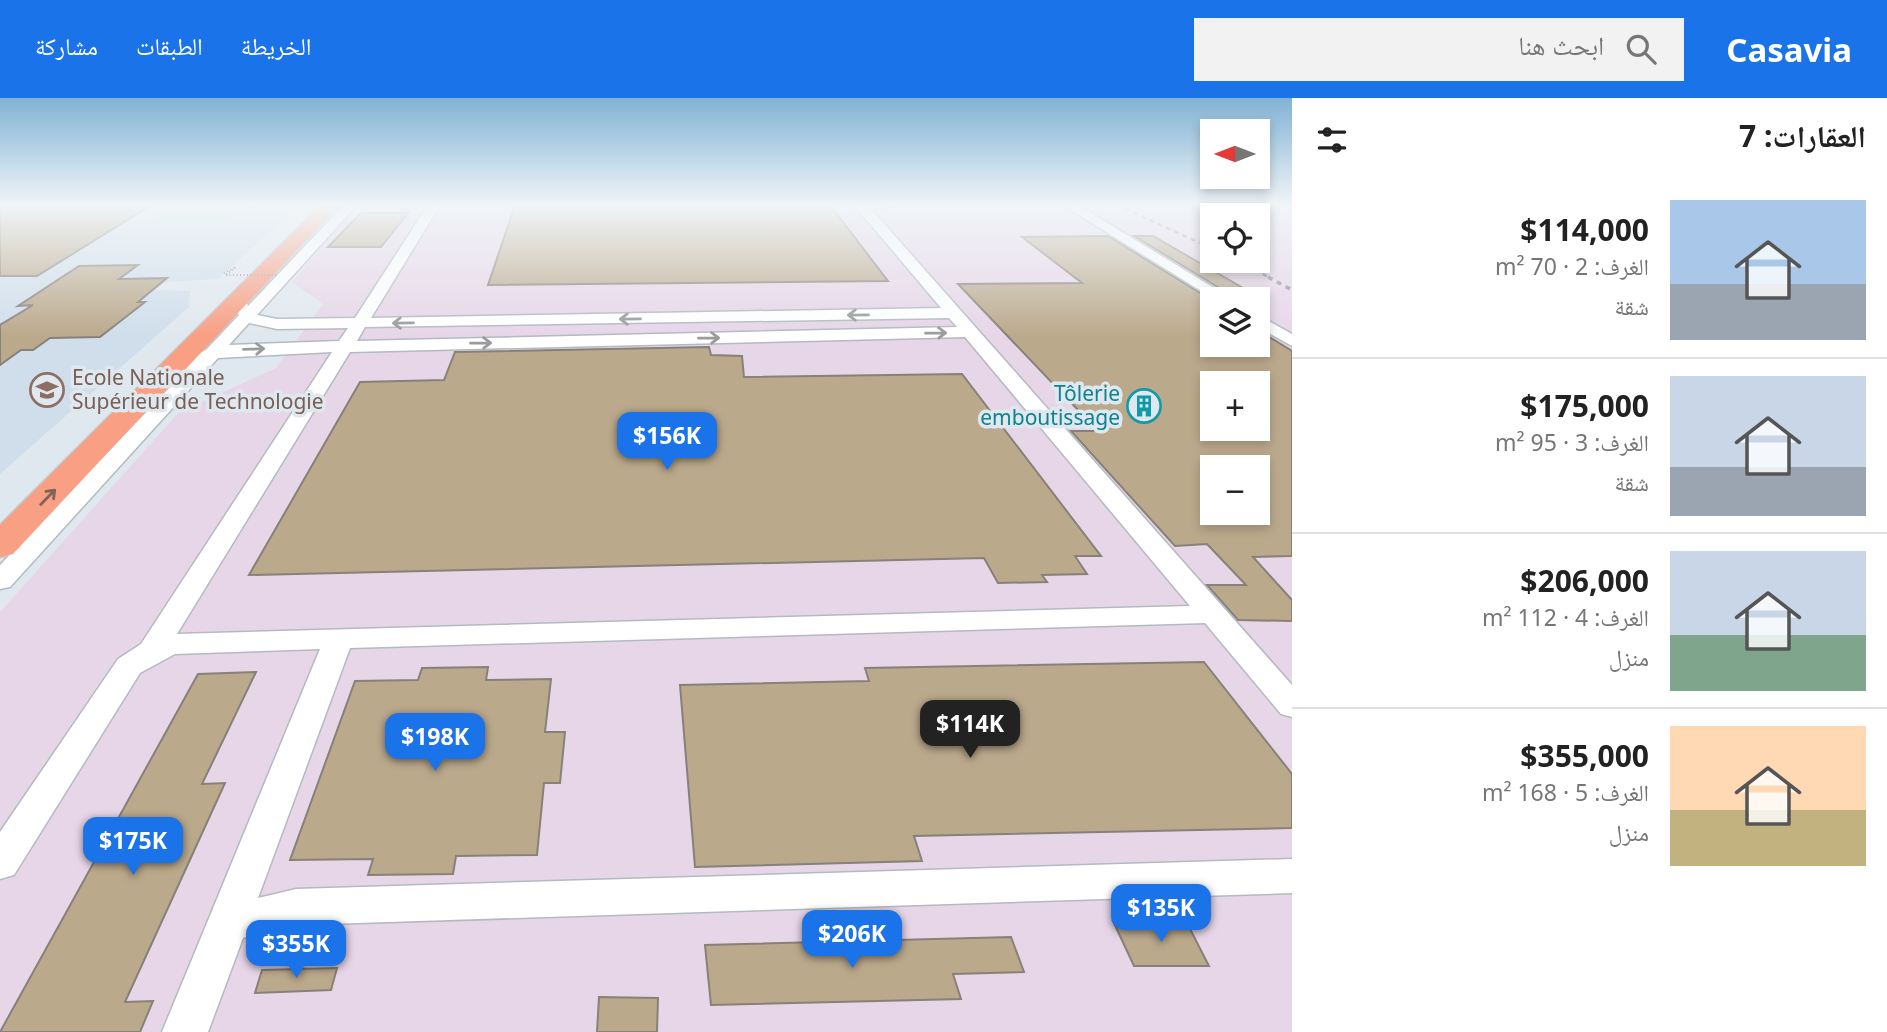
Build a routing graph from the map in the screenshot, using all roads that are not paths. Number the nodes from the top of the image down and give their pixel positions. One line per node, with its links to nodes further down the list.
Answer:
1 (272, 249): 17 (highway)
2 (294, 249): 8 (highway)
3 (306, 249): 8 (lane)
4 (407, 249): 10 (lane)
5 (896, 249): 9 (lane)
6 (1141, 249): 7 (lane)
7 (1204, 287)
8 (243, 309): 10 (lane); 15 (lane); 16 (highway)
9 (950, 313): 10 (lane, one-way to 10); 12 (lane)
10 (359, 324): 14 (lane)
11 (1270, 327): 13 (lane)
12 (968, 332): 14 (lane, one-way to 12); 20 (lane)
13 (1292, 341)
14 (345, 346): 15 (lane, one-way to 14); 22 (lane)
15 (214, 353): 16 (lane); 19 (lane)
16 (166, 375): 18 (highway, one-way to 16)
17 (0, 513)
18 (0, 546)
19 (0, 581)
20 (1212, 614): 21 (lane); 23 (lane)
21 (339, 639): 22 (lane); 26 (lane)
22 (152, 651): 24 (lane)
23 (1292, 705)
24 (6, 845)
25 (1292, 876): 26 (lane)
26 (228, 923): 27 (lane)
27 (185, 1032)

